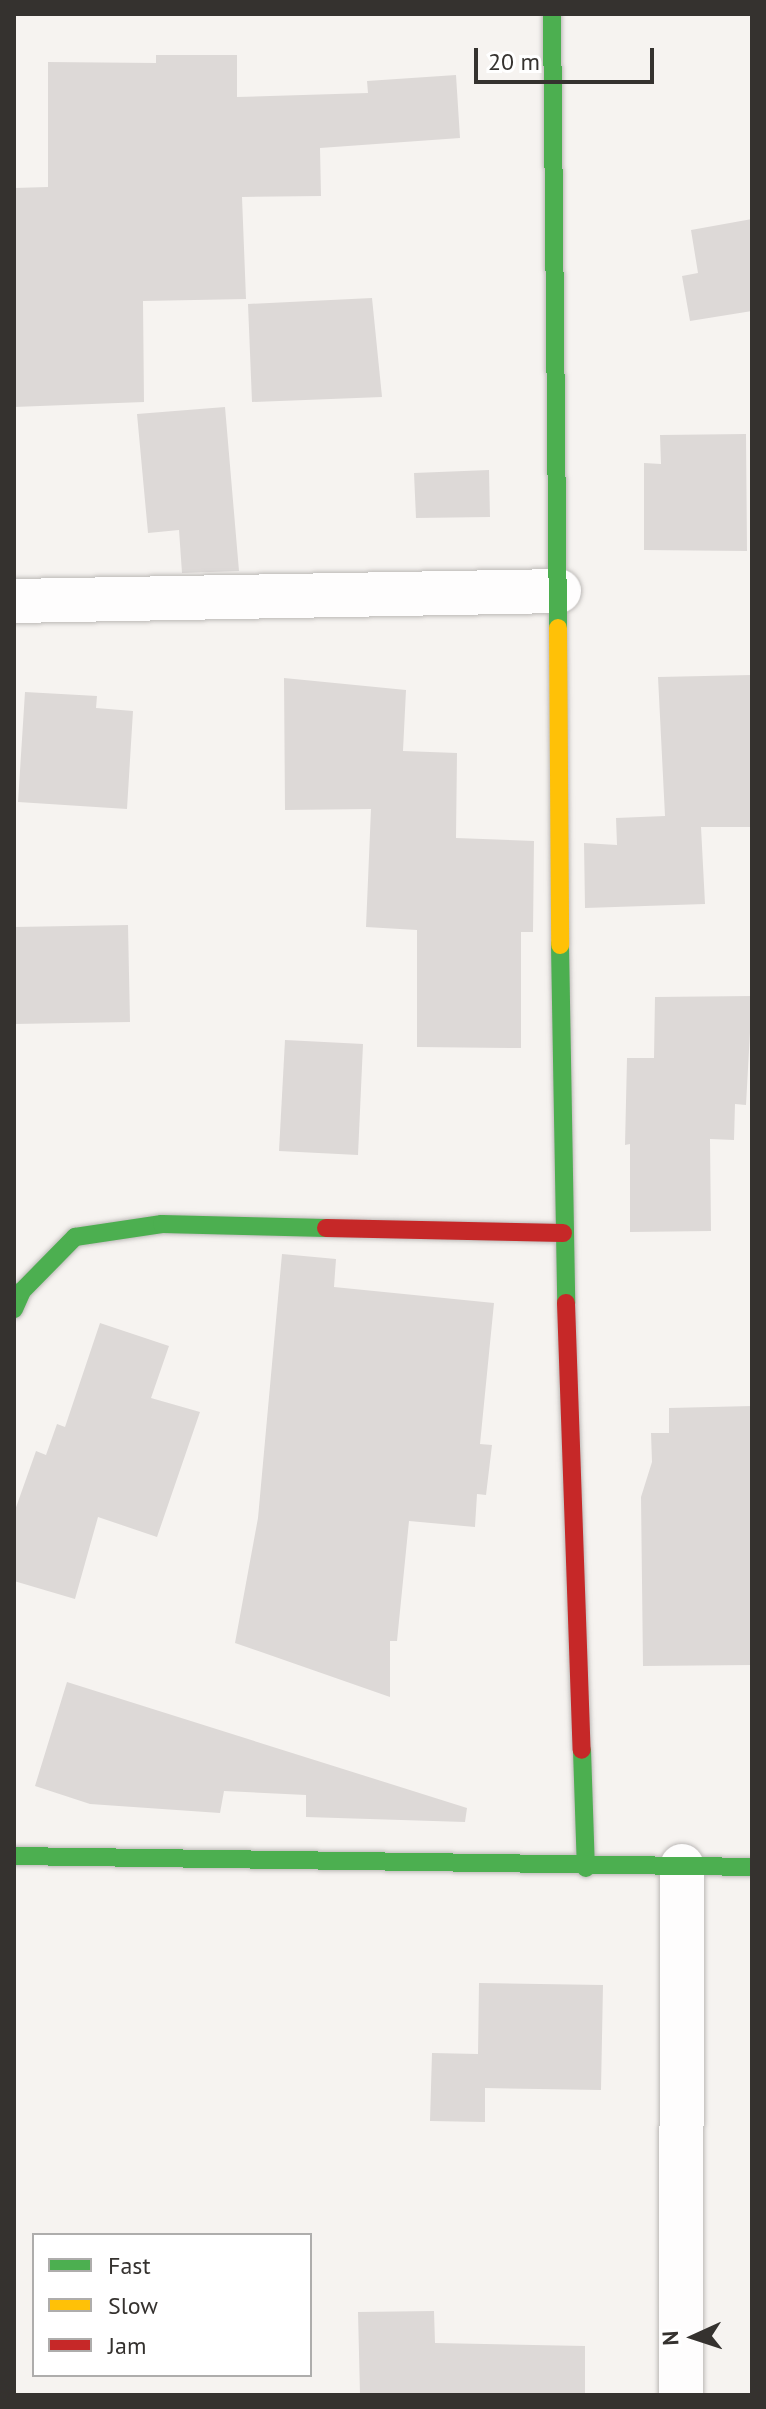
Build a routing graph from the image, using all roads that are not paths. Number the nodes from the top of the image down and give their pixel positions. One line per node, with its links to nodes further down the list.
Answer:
1 (552, 14): 2 (street)
2 (559, 591): 3 (street); 4 (street)
3 (14, 601)
4 (563, 1233): 5 (street); 9 (street)
5 (14, 1309)
6 (14, 1856): 9 (street)
7 (682, 1866): 8 (street); 9 (street); 10 (street)
8 (752, 1867)
9 (586, 1868)
10 (681, 2395)

